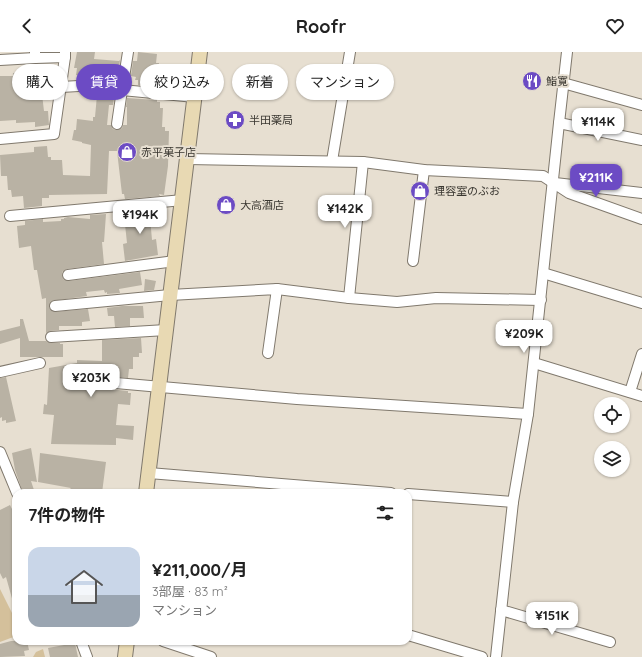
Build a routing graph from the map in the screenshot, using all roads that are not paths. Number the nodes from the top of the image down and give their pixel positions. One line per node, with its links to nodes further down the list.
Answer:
1 (128, 52): 8 (street)
2 (200, 52): 9 (street)
3 (350, 52): 20 (street)
4 (567, 52): 10 (street)
5 (35, 55): 6 (street); 7 (street)
6 (65, 55)
7 (0, 60)
8 (126, 64)
9 (199, 64)
10 (563, 83): 14 (street); 15 (street)
11 (59, 100): 17 (street)
12 (121, 100): 16 (street)
13 (195, 100): 19 (street)
14 (642, 105)
15 (558, 123): 18 (street); 23 (street)
16 (117, 124)
17 (0, 139)
18 (642, 140)
19 (188, 159): 20 (street); 25 (street)
20 (332, 161): 21 (street)
21 (363, 162): 22 (street); 34 (street)
22 (424, 170): 23 (street); 29 (street)
23 (553, 183): 24 (street); 27 (street); 30 (street)
24 (642, 193)
25 (183, 200): 26 (street); 28 (street)
26 (10, 216)
27 (642, 220)
28 (175, 261): 31 (street); 33 (street)
29 (413, 261)
30 (543, 273): 35 (street); 36 (street)
31 (68, 275)
32 (277, 289): 33 (street); 34 (street); 40 (street)
33 (170, 295): 37 (street); 38 (street)
34 (349, 298): 35 (street)
35 (541, 300): 43 (street)
36 (642, 303)
37 (55, 306)
38 (166, 330): 39 (street); 46 (street)
39 (51, 337)
40 (268, 352)
41 (642, 354): 47 (street)
42 (40, 363): 44 (street)
43 (534, 363): 47 (street); 49 (street)
44 (0, 372)
45 (82, 380): 46 (street)
46 (158, 387): 49 (street); 51 (street)
47 (630, 392): 48 (street)
48 (642, 396)
49 (528, 414): 56 (street)
50 (0, 452): 52 (street)
51 (149, 473): 53 (street); 54 (street)
52 (15, 489)
53 (147, 489)
54 (343, 489)
55 (412, 494): 56 (street)
56 (513, 502): 57 (street)
57 (501, 610): 59 (street); 67 (street)
58 (412, 636): 66 (street)
59 (610, 642)
60 (82, 645): 63 (street)
61 (126, 645): 64 (street)
62 (175, 645): 65 (street)
63 (87, 657)
64 (125, 657)
65 (211, 657)
66 (482, 657)
67 (496, 657)

